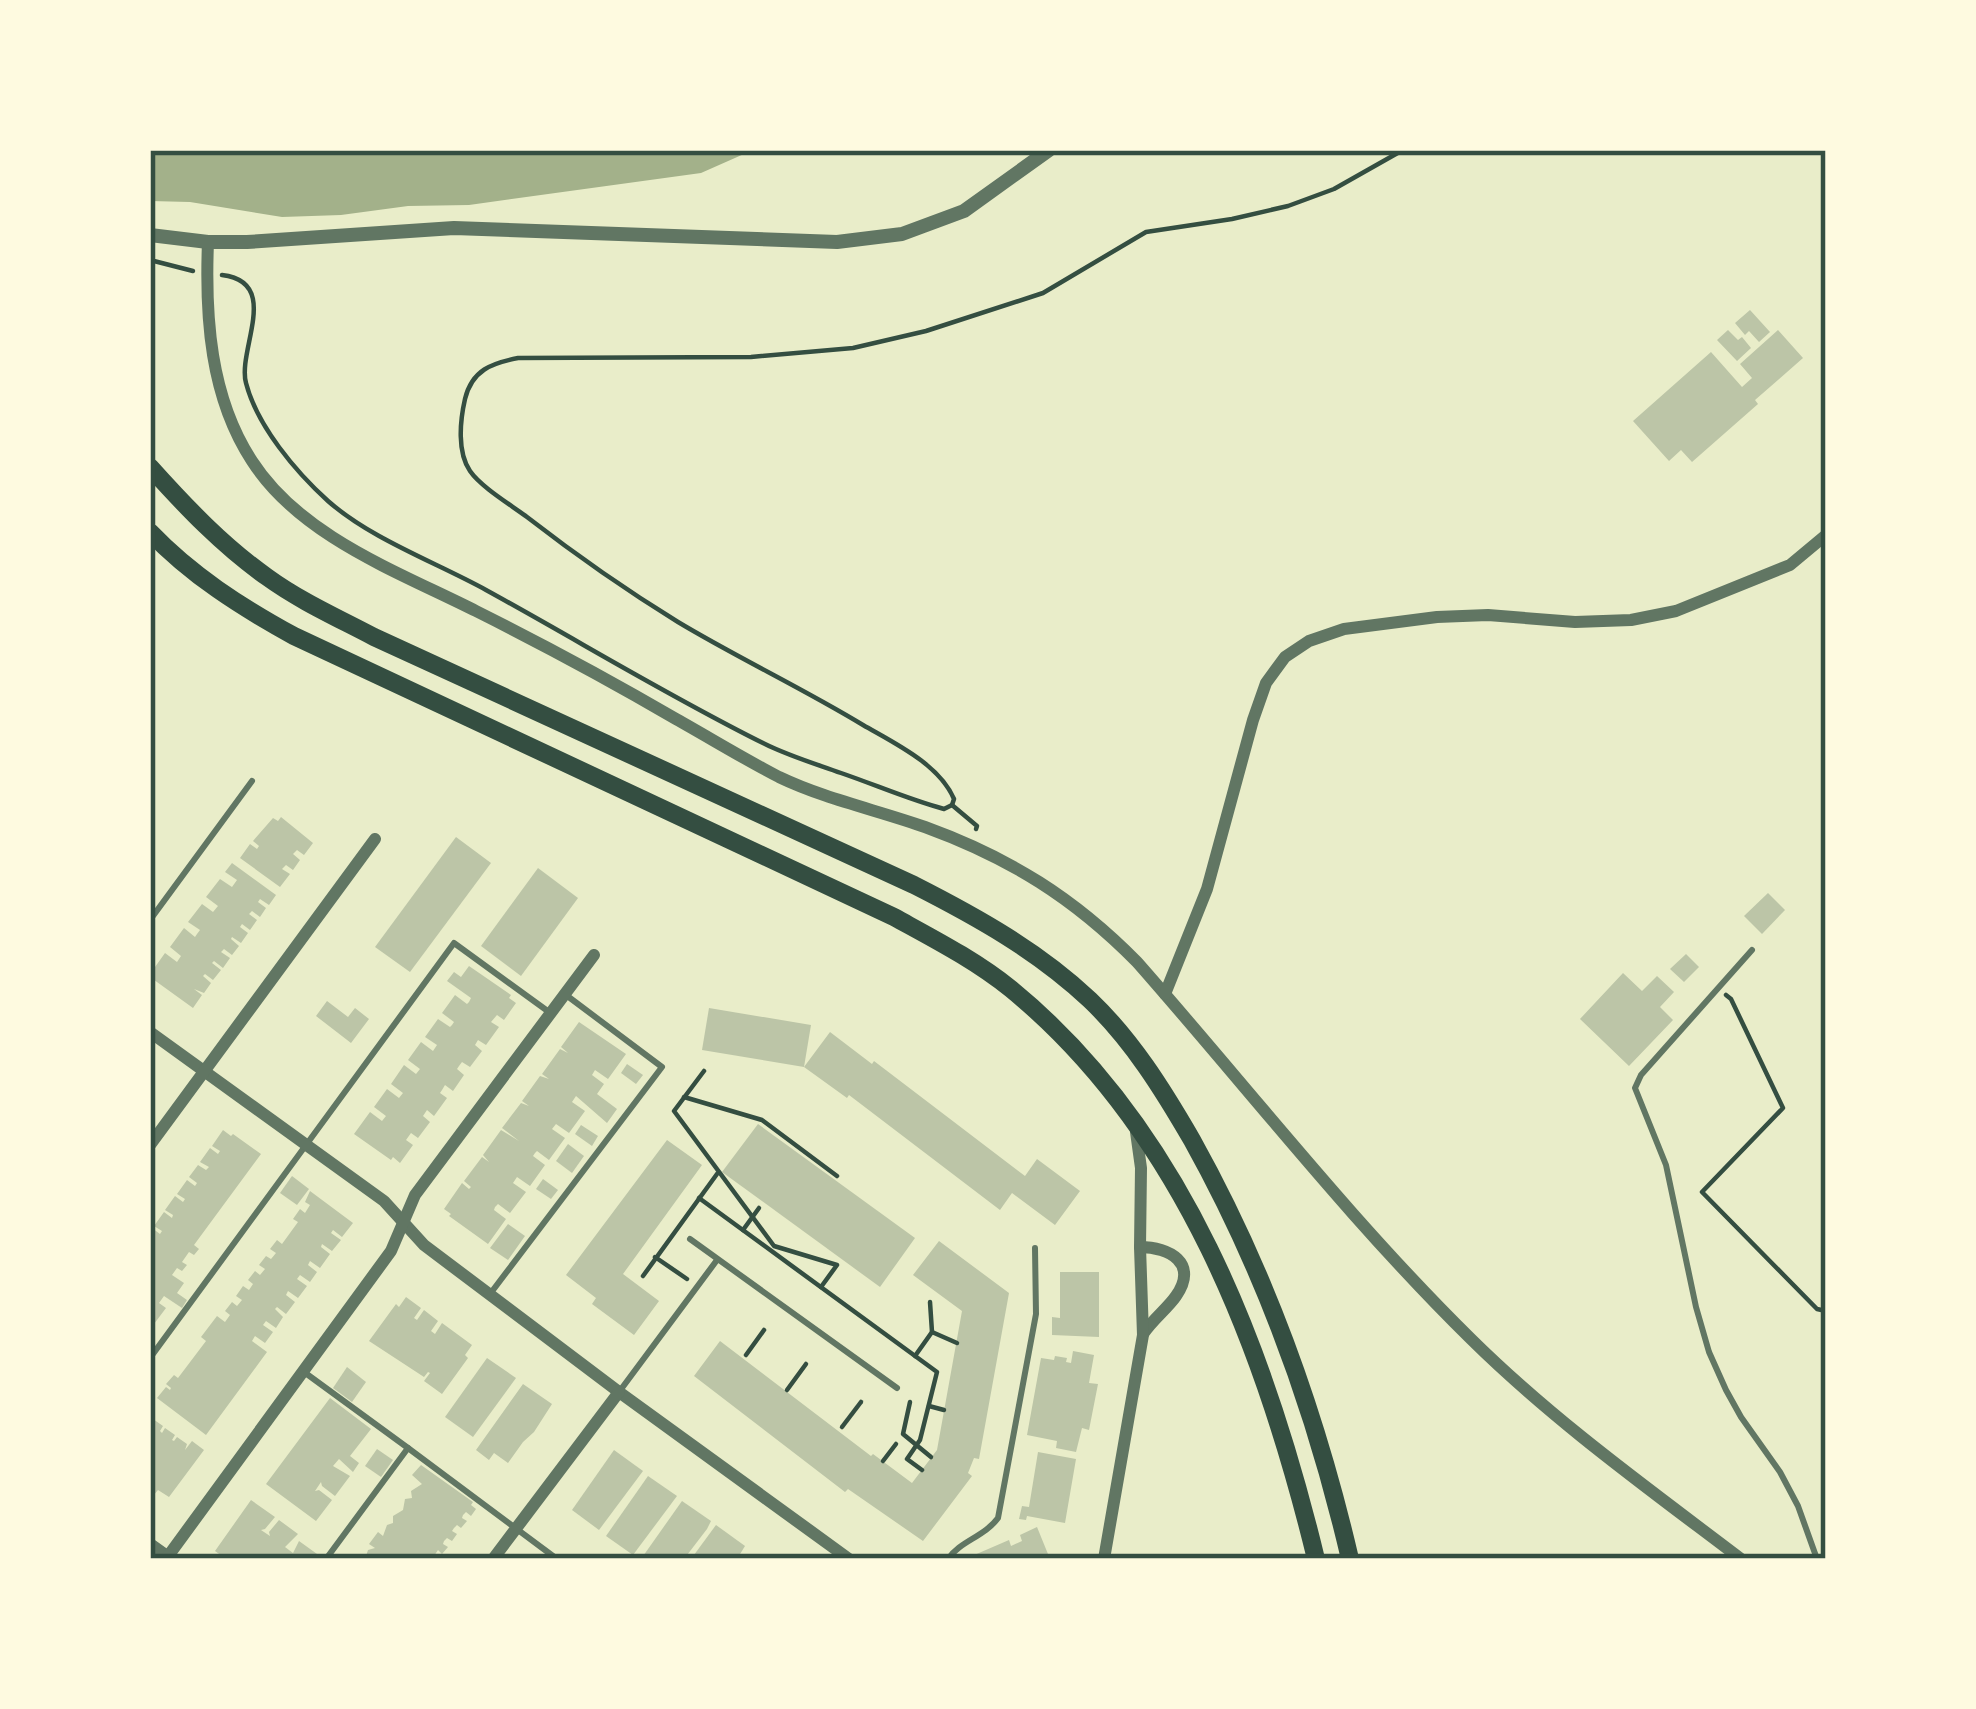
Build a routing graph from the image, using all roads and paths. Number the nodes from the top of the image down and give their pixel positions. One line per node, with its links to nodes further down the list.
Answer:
1 (1049, 150): 4 (street)
2 (1403, 150): 11 (path)
3 (150, 235): 4 (street)
4 (208, 242): 6 (street)
5 (150, 260): 6 (path)
6 (206, 273): 11 (path); 13 (street)
7 (150, 467): 78 (main road)
8 (150, 532): 25 (main road)
9 (1826, 536): 19 (street)
10 (252, 781): 14 (lane)
11 (952, 805): 13 (path)
12 (375, 839): 22 (street)
13 (969, 844): 19 (street)
14 (150, 920)
15 (1751, 950): 17 (lane)
16 (594, 955): 18 (street)
17 (1718, 987): 44 (path); 80 (lane)
18 (565, 994): 20 (street); 42 (lane)
19 (1165, 994): 79 (street)
20 (551, 1013): 26 (lane); 33 (street)
21 (150, 1032): 22 (street)
22 (205, 1071): 26 (street); 27 (street)
23 (704, 1071): 24 (path)
24 (684, 1097): 28 (path); 29 (path)
25 (1134, 1118): 36 (street); 77 (main road)
26 (306, 1144): 33 (street); 51 (lane)
27 (150, 1145)
28 (718, 1173): 30 (path); 32 (path)
29 (837, 1176)
30 (699, 1198): 34 (path); 40 (path)
31 (759, 1208): 32 (path)
32 (751, 1218): 34 (path); 37 (path)
33 (403, 1222): 42 (street); 53 (street)
34 (743, 1229): 37 (path)
35 (690, 1239): 39 (lane)
36 (1139, 1246): 47 (street); 47 (street)
37 (772, 1248): 41 (path); 41 (path)
38 (1035, 1248): 75 (lane)
39 (718, 1259): 54 (lane); 56 (lane)
40 (644, 1276)
41 (821, 1287): 50 (path)
42 (490, 1294): 56 (street)
43 (930, 1302): 46 (path)
44 (1826, 1311)
45 (764, 1330): 49 (path)
46 (932, 1332): 48 (path); 50 (path)
47 (1143, 1335): 76 (street)
48 (957, 1343)
49 (746, 1355)
50 (915, 1356): 59 (path)
51 (150, 1358)
52 (806, 1364): 55 (path)
53 (303, 1372): 64 (lane); 70 (street)
54 (897, 1388)
55 (787, 1390)
56 (619, 1392): 68 (street); 74 (street)
57 (861, 1402): 61 (path)
58 (910, 1402): 63 (path)
59 (928, 1406): 60 (path); 63 (path)
60 (944, 1410)
61 (842, 1427)
62 (896, 1444): 66 (path)
63 (917, 1445): 65 (path); 67 (path)
64 (408, 1448): 68 (lane); 71 (lane)
65 (932, 1457)
66 (884, 1461)
67 (922, 1471)
68 (516, 1529): 72 (street); 73 (lane)
69 (150, 1544): 70 (street)
70 (168, 1558)
71 (326, 1559)
72 (493, 1559)
73 (557, 1559)
74 (849, 1559)
75 (948, 1559)
76 (1104, 1559)
77 (1316, 1559)
78 (1350, 1559)
79 (1741, 1559)
80 (1817, 1559)

